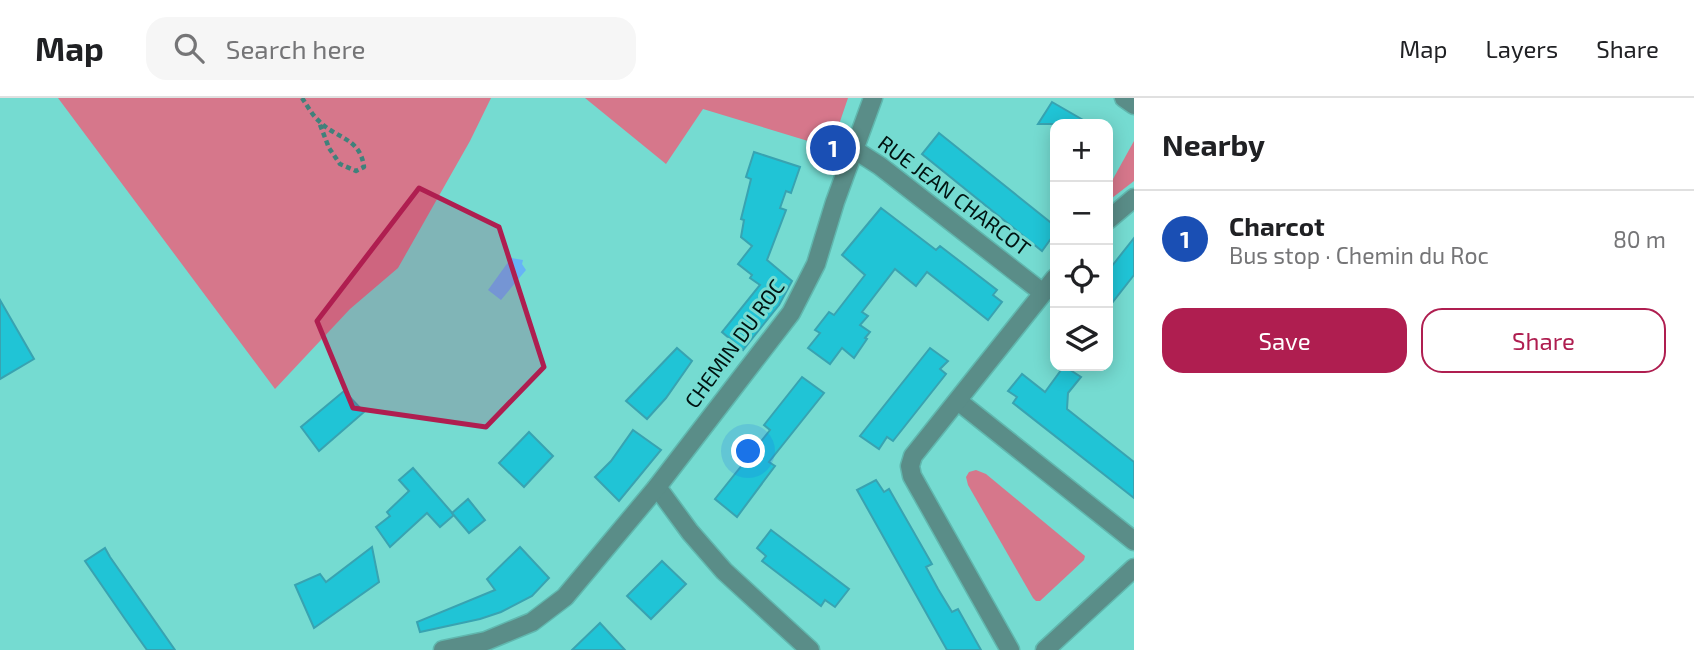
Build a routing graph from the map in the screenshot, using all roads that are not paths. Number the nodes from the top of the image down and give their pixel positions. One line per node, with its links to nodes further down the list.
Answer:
1 (873, 98): 4 (street, CHEMIN DU ROC)
2 (1124, 98): 3 (street)
3 (1134, 105)
4 (855, 150): 8 (street, RUE JEAN CHARCOT); 10 (street, CHEMIN DU ROC)
5 (1134, 198): 6 (street)
6 (1113, 216)
7 (1050, 284): 8 (street)
8 (1043, 293): 9 (street)
9 (958, 401): 11 (street); 15 (street)
10 (656, 487): 13 (street, CHEMIN DU ROC); 14 (street)
11 (1134, 541)
12 (1134, 568): 16 (street)
13 (443, 650)
14 (810, 650)
15 (1010, 650)
16 (1045, 650)

